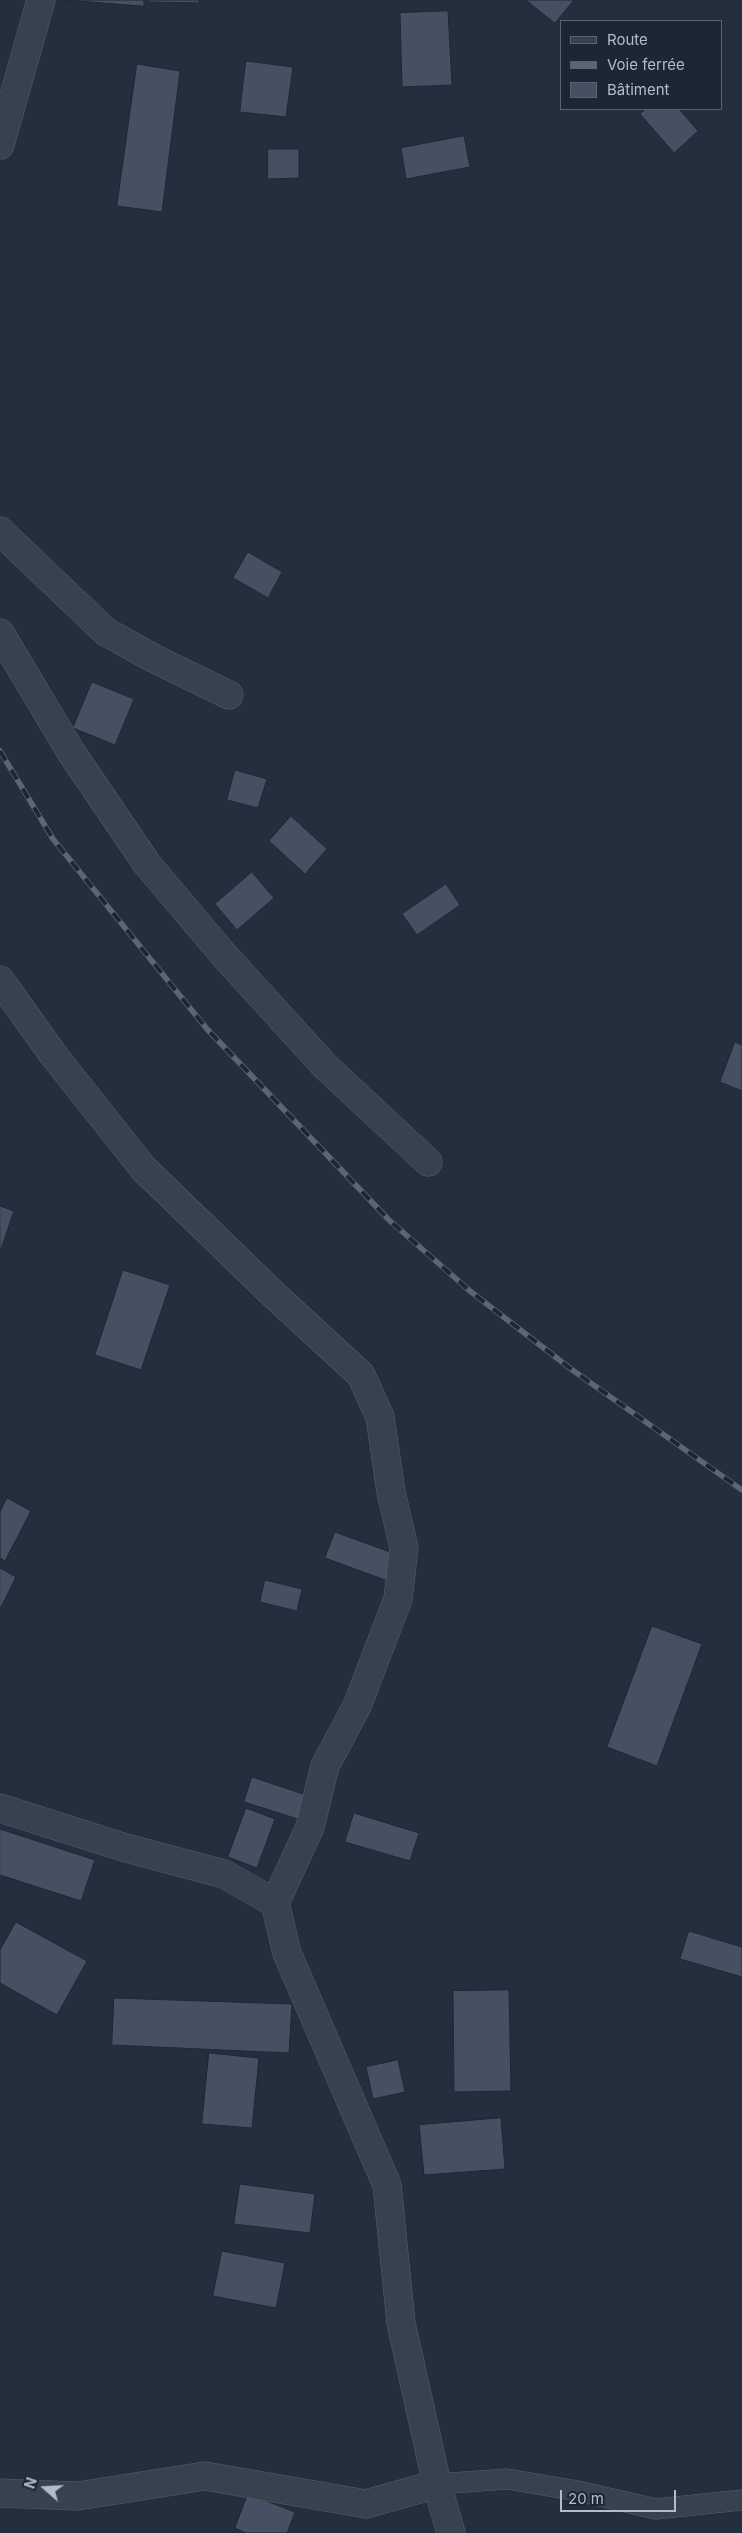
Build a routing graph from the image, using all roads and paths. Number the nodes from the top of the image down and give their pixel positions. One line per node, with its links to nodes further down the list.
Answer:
1 (41, 0): 2 (street)
2 (0, 145)
3 (0, 531): 5 (street)
4 (0, 633): 7 (street)
5 (229, 695)
6 (0, 980): 9 (street)
7 (428, 1162)
8 (0, 1808): 9 (street)
9 (275, 1903): 10 (street)
10 (437, 2484): 11 (street); 12 (lane); 13 (street)
11 (0, 2493)
12 (742, 2500)
13 (451, 2533)

